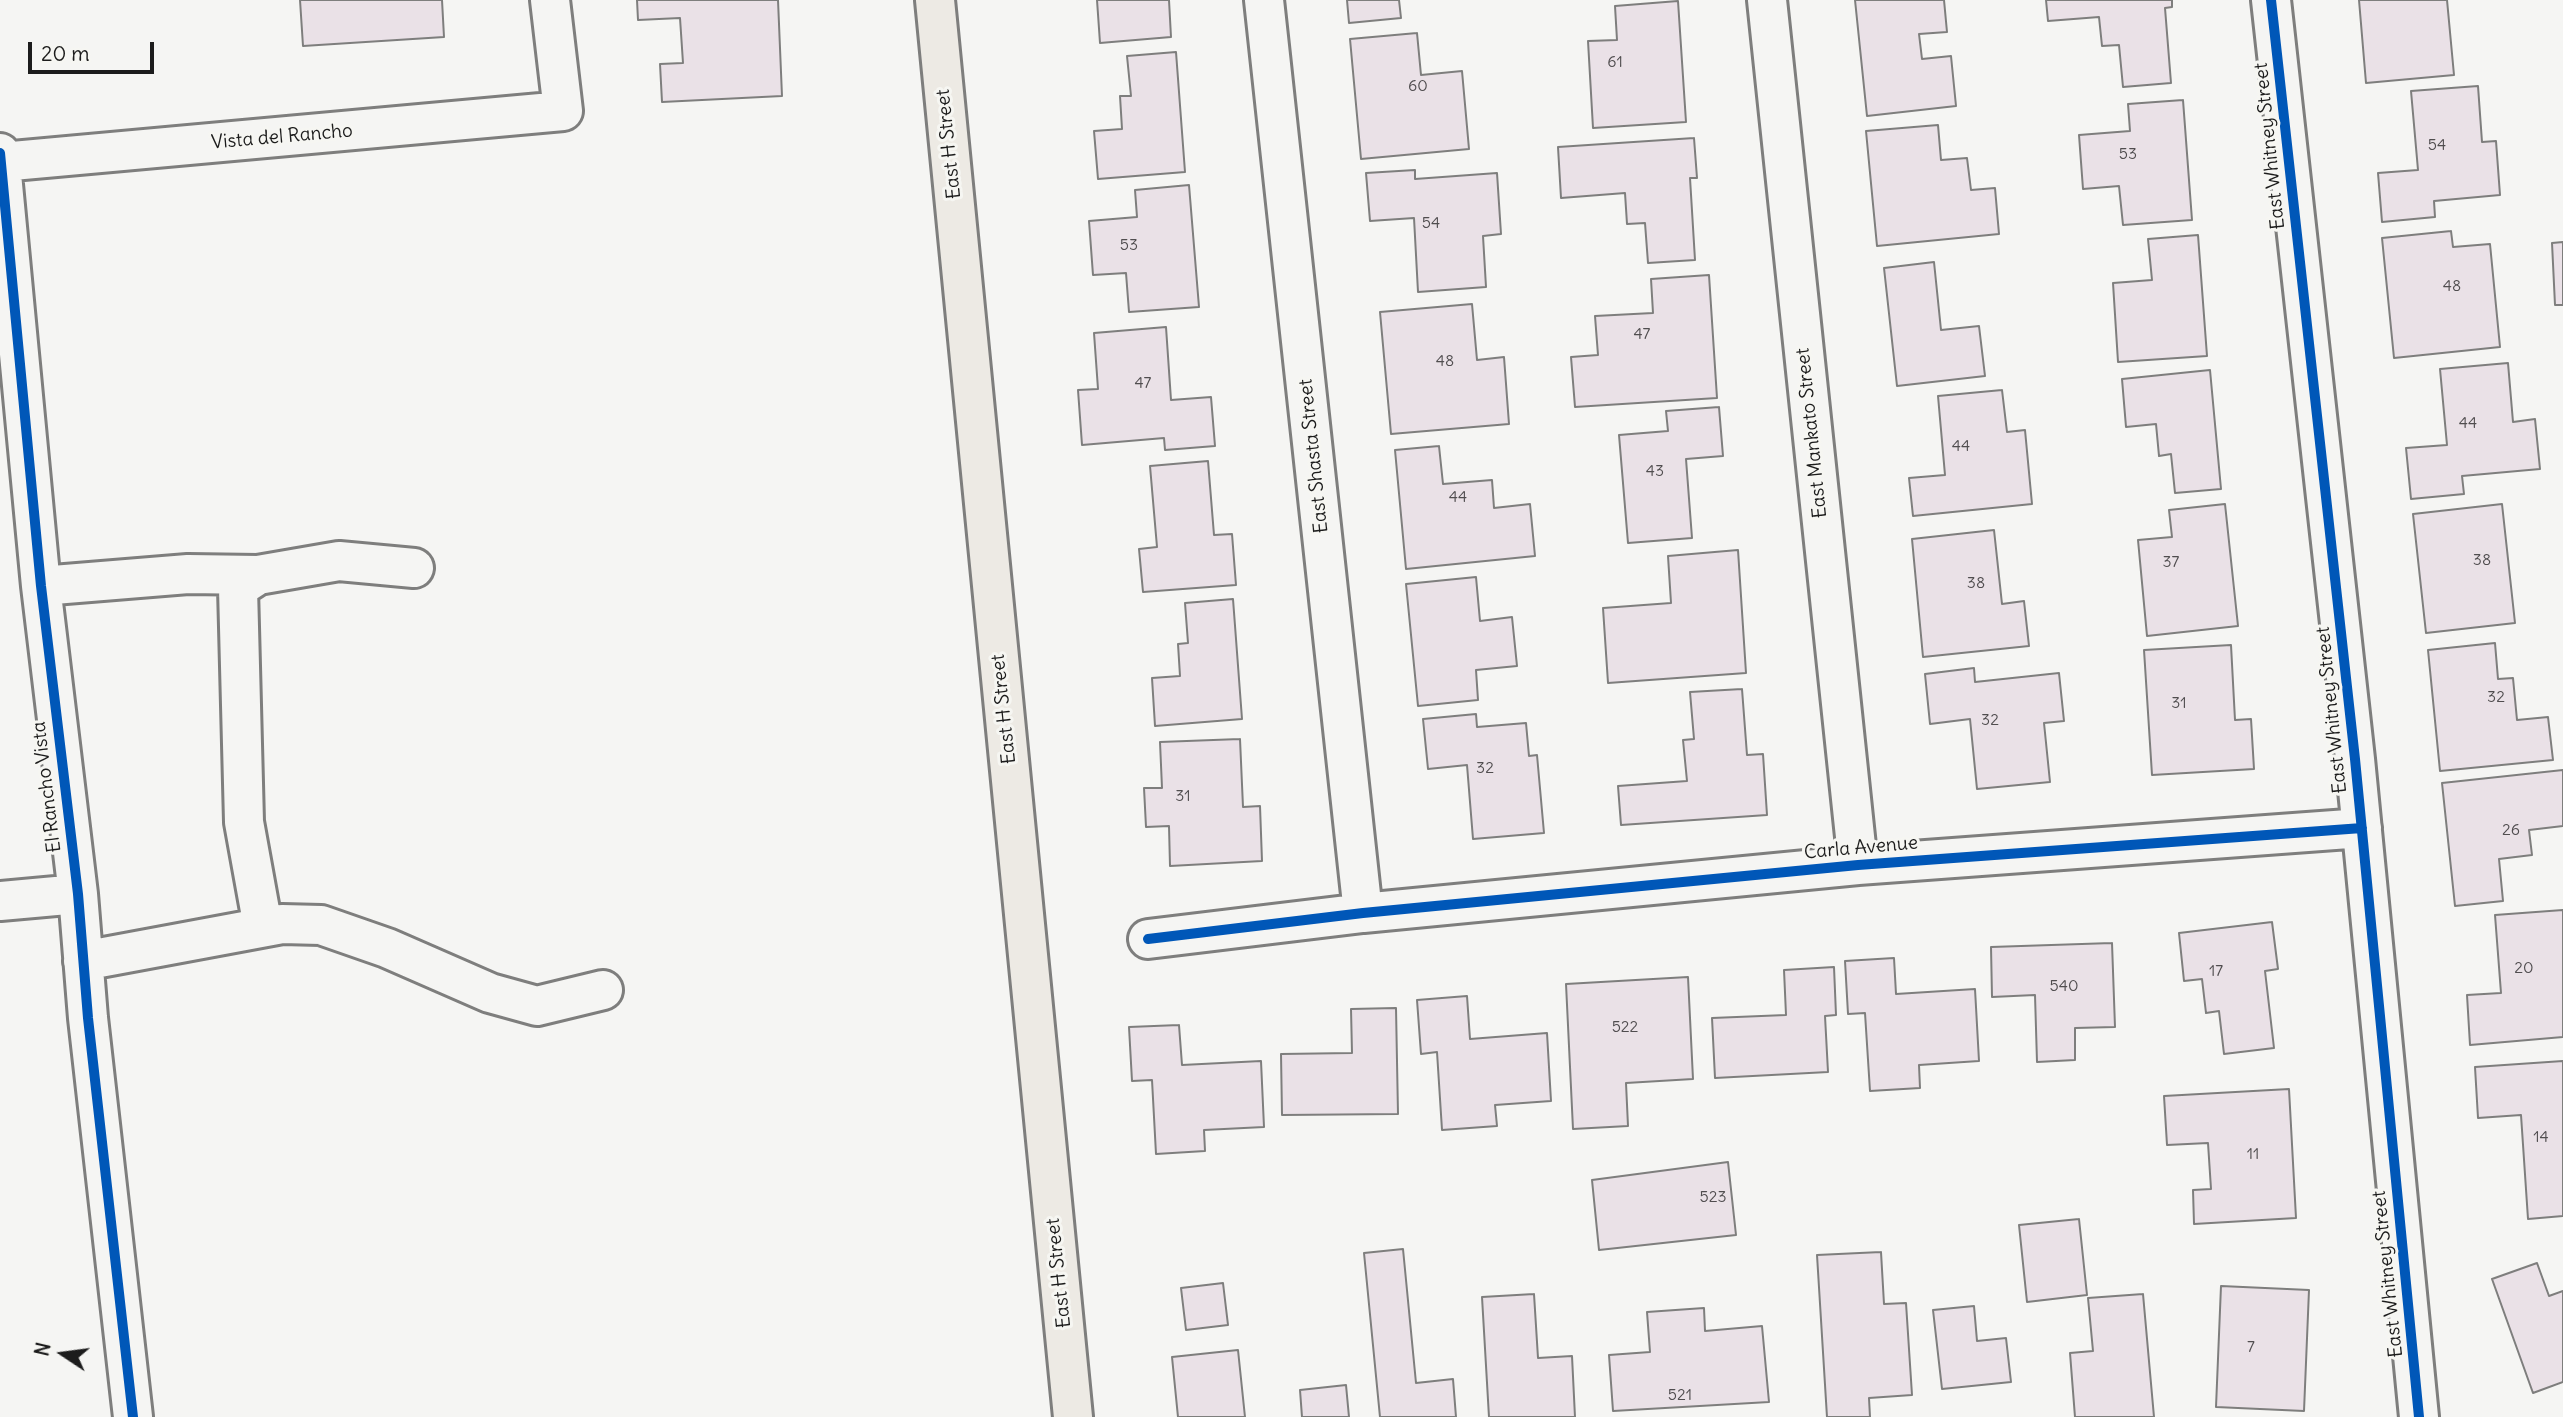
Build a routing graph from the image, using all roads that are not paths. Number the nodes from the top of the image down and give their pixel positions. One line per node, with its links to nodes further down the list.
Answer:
1 (550, 0): 6 (street, Vista del Rancho)
2 (935, 0): 20 (main road, East H Street)
3 (1264, 0): 14 (street, East Shasta Street)
4 (1767, 0): 11 (street, East Mankato Street)
5 (2272, 0): 10 (street, East Whitney Street)
6 (1, 157): 9 (street, El Rancho Vista)
7 (414, 568): 8 (street)
8 (258, 575): 9 (street); 15 (street)
9 (41, 586): 12 (street, El Rancho Vista)
10 (2362, 828): 11 (street, Carla Avenue); 21 (street, East Whitney Street)
11 (1858, 865): 14 (street, Carla Avenue)
12 (78, 894): 13 (street); 17 (street, El Rancho Vista)
13 (0, 901)
14 (1363, 913): 16 (street, Carla Avenue)
15 (262, 927): 17 (street); 18 (street)
16 (1148, 939)
17 (83, 961): 19 (street, El Rancho Vista)
18 (603, 990)
19 (133, 1417)
20 (1073, 1417)
21 (2419, 1417)

